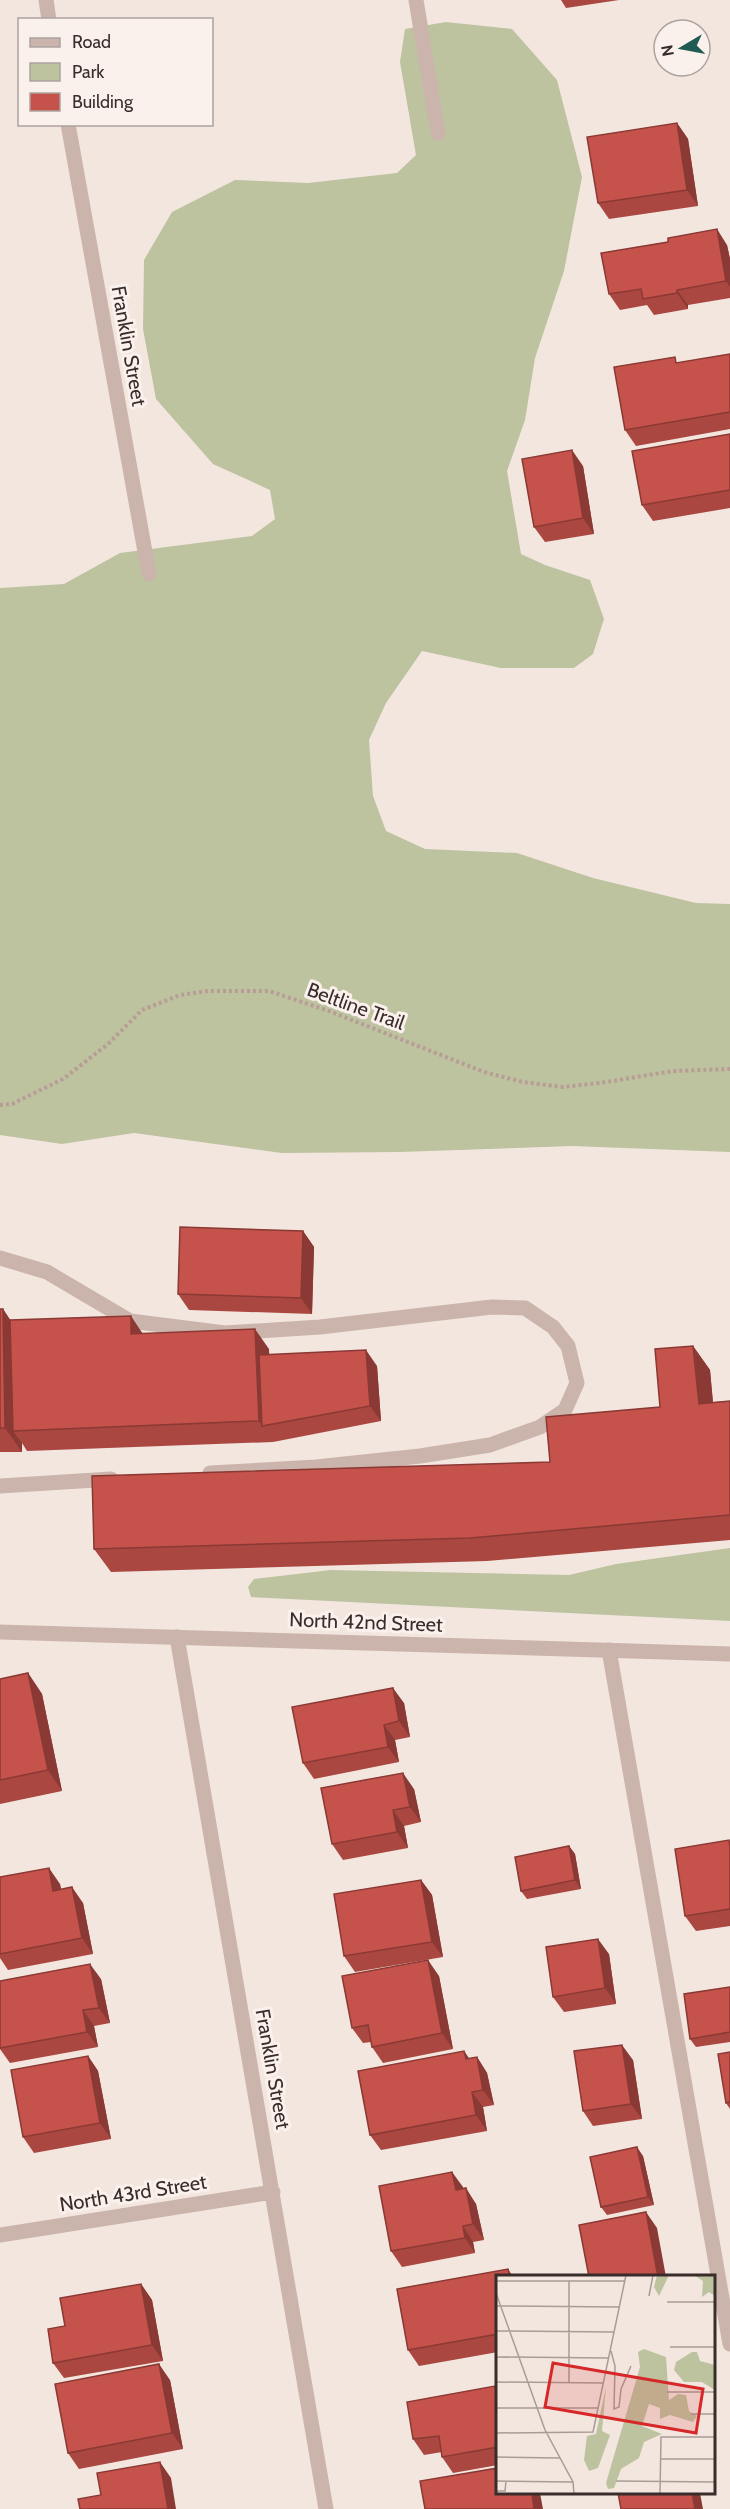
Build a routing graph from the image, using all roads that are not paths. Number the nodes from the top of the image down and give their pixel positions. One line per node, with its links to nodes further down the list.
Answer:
1 (46, 0): 3 (street)
2 (416, 0): 5 (street)
3 (49, 18)
4 (68, 126): 6 (street, Franklin Street)
5 (438, 133)
6 (148, 574)
7 (0, 1258): 8 (street)
8 (195, 1474)
9 (128, 1478): 10 (street)
10 (0, 1486)
11 (0, 1632): 12 (street, North 42nd Street)
12 (177, 1637): 13 (street, North 42nd Street); 15 (street, Franklin Street)
13 (609, 1650): 14 (street, North 42nd Street); 17 (street)
14 (730, 1654)
15 (273, 2192): 16 (street, North 43rd Street); 18 (street, Franklin Street)
16 (0, 2235)
17 (730, 2344)
18 (326, 2509)

